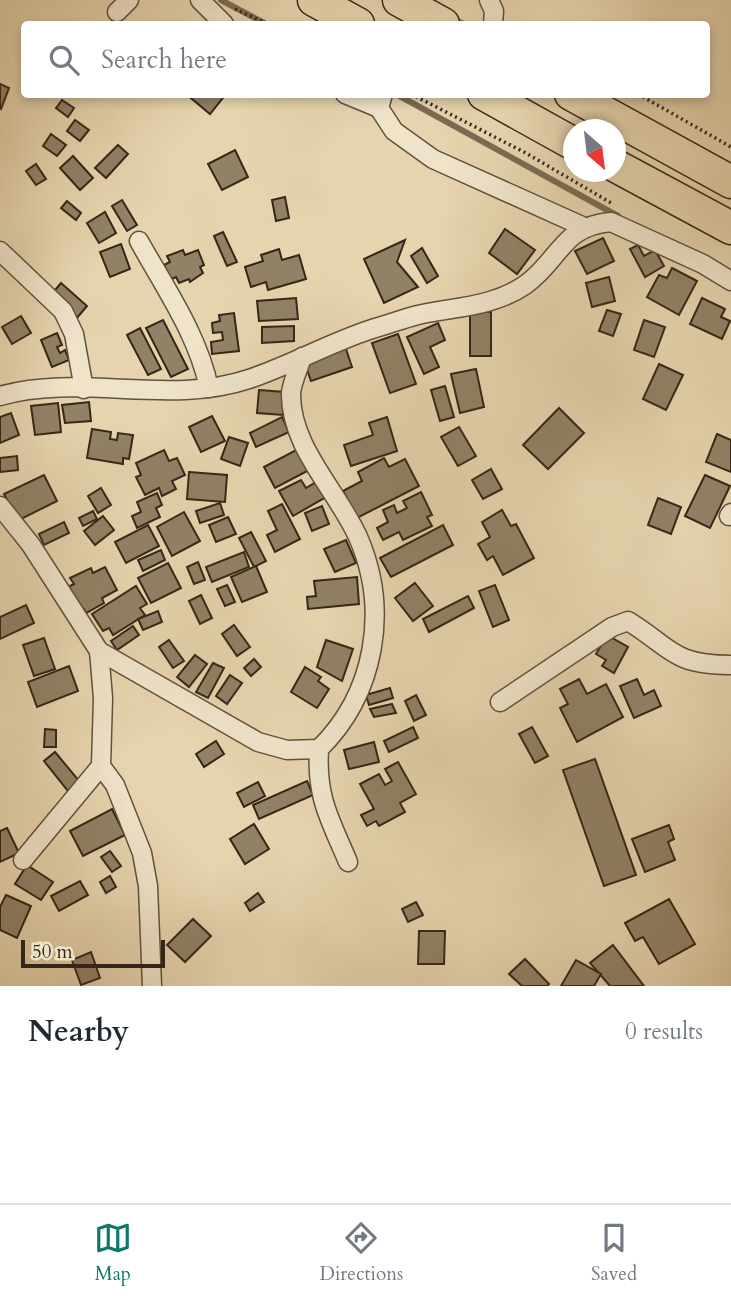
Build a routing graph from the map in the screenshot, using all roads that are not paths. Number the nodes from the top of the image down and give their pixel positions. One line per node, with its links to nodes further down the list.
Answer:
1 (200, 0): 5 (street)
2 (314, 0): 6 (highway)
3 (399, 0): 7 (highway)
4 (489, 0): 8 (street)
5 (221, 21)
6 (352, 21)
7 (438, 21)
8 (493, 21)
9 (491, 98): 12 (highway)
10 (578, 98): 14 (highway)
11 (381, 101): 15 (street)
12 (563, 138)
13 (626, 172): 16 (highway)
14 (731, 182)
15 (582, 226): 19 (street); 20 (street)
16 (731, 228)
17 (139, 242): 21 (street)
18 (0, 251): 22 (street)
19 (731, 281)
20 (302, 357): 21 (street); 28 (street)
21 (209, 388): 22 (street)
22 (84, 389): 23 (street)
23 (0, 396)
24 (0, 506): 25 (street)
25 (99, 651): 28 (street); 29 (street)
26 (731, 665): 27 (street)
27 (500, 702)
28 (319, 750): 31 (street)
29 (101, 765): 30 (street); 32 (street)
30 (23, 860)
31 (348, 862)
32 (152, 986)

